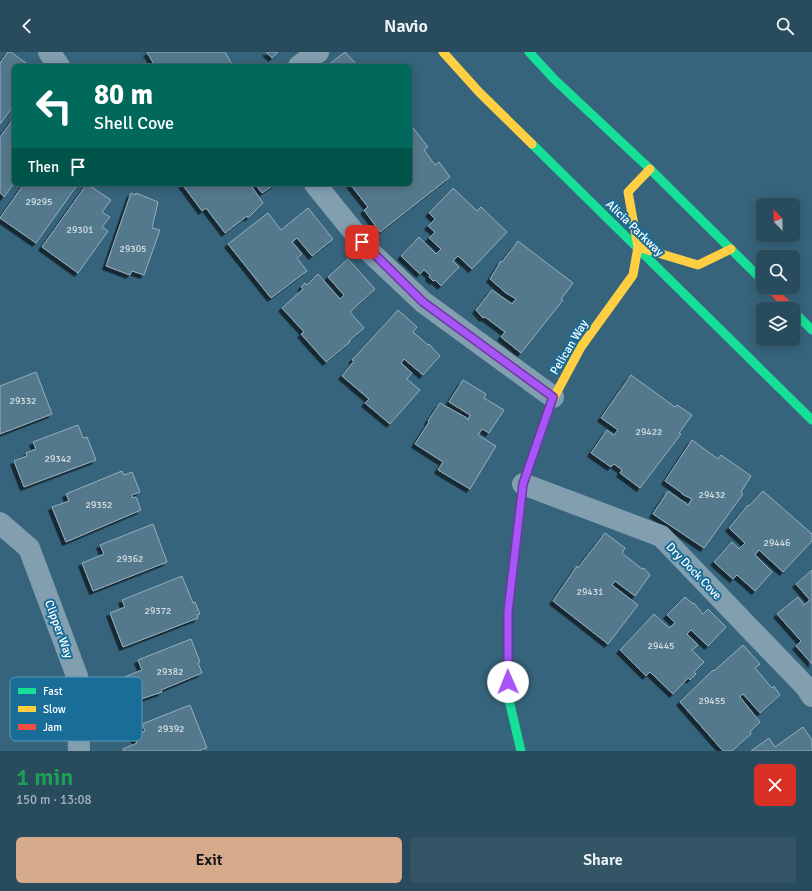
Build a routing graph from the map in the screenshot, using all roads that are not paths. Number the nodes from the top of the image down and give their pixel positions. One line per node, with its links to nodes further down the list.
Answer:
1 (49, 52): 5 (street)
2 (318, 52): 6 (street)
3 (443, 52): 9 (main road, Alicia Parkway)
4 (529, 52): 7 (main road)
5 (58, 64)
6 (302, 64)
7 (650, 169): 9 (main road, Pelican Way); 10 (main road)
8 (317, 186): 16 (street)
9 (638, 247): 10 (main road); 16 (main road, Pelican Way); 17 (main road, Alicia Parkway)
10 (731, 249): 11 (main road)
11 (756, 274)
12 (776, 294): 13 (main road)
13 (784, 302)
14 (800, 318): 15 (main road)
15 (812, 330)
16 (553, 397): 18 (main road, Pelican Way)
17 (812, 420)
18 (523, 484): 21 (street, Dry Dock Cove); 24 (main road, Pelican Way)
19 (0, 523): 20 (street, Clipper Way)
20 (77, 677)
21 (812, 696)
22 (78, 741): 23 (street, Clipper Way)
23 (78, 751)
24 (521, 751)

